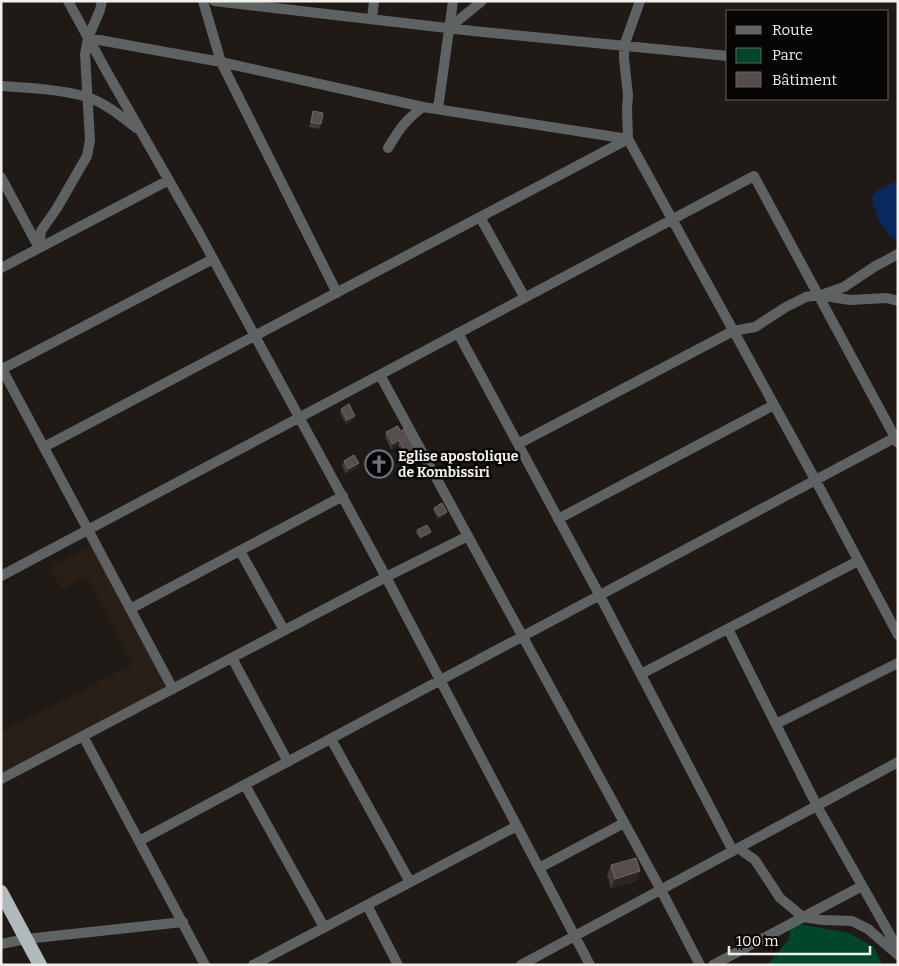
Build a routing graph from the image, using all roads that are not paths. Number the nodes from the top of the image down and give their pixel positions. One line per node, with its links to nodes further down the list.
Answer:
1 (68, 1): 12 (street)
2 (102, 1): 12 (street)
3 (203, 1): 15 (street)
4 (214, 1): 9 (street)
5 (374, 1): 10 (street)
6 (453, 1): 11 (street)
7 (640, 1): 13 (street)
8 (482, 2): 11 (street)
9 (284, 5): 10 (street)
10 (372, 19): 11 (street)
11 (449, 28): 13 (street); 19 (street)
12 (88, 38): 15 (street); 17 (street); 20 (street)
13 (624, 46): 14 (street); 21 (street)
14 (726, 56)
15 (221, 62): 18 (street); 31 (street)
16 (1, 86): 17 (street)
17 (88, 98): 20 (street); 27 (street)
18 (423, 107): 19 (street); 22 (street)
19 (438, 109): 21 (street)
20 (141, 132): 24 (street)
21 (628, 139): 25 (street); 26 (street)
22 (388, 148)
23 (1, 177): 27 (street)
24 (169, 180): 27 (street); 29 (street)
25 (480, 217): 31 (street); 33 (street)
26 (672, 220): 32 (street); 33 (street); 35 (street)
27 (39, 248): 30 (street)
28 (898, 254): 32 (street)
29 (213, 259): 37 (street); 38 (street)
30 (1, 268)
31 (337, 292): 37 (street)
32 (818, 295): 34 (street); 35 (street); 42 (street)
33 (525, 298): 36 (street)
34 (898, 301)
35 (733, 331): 40 (street); 43 (street)
36 (458, 333): 39 (street); 43 (street)
37 (255, 336): 41 (street); 44 (street)
38 (2, 368): 44 (street)
39 (380, 375): 41 (street); 49 (street)
40 (774, 405): 45 (street); 47 (street)
41 (300, 418): 46 (street); 48 (street)
42 (897, 439): 45 (street)
43 (518, 444): 47 (street)
44 (44, 447): 48 (street)
45 (816, 481): 51 (street); 54 (street)
46 (342, 496): 50 (street); 53 (street)
47 (558, 519): 54 (street)
48 (88, 530): 52 (street); 55 (street)
49 (468, 536): 53 (street); 59 (street)
50 (240, 551): 55 (street); 57 (street)
51 (858, 561): 56 (street); 58 (street)
52 (1, 576)
53 (386, 577): 57 (street); 63 (street)
54 (600, 596): 59 (street); 62 (street)
55 (130, 609): 64 (street)
56 (728, 629): 62 (street); 65 (street)
57 (284, 630): 60 (street)
58 (898, 635)
59 (523, 637): 63 (street); 73 (street)
60 (232, 658): 64 (street); 68 (street)
61 (898, 663): 65 (street)
62 (641, 674): 76 (street)
63 (440, 681): 67 (street); 74 (street)
64 (173, 689): 66 (street)
65 (776, 724): 72 (street)
66 (83, 736): 70 (street); 75 (street)
67 (331, 739): 68 (street); 78 (street)
68 (288, 762): 71 (street)
69 (895, 765): 72 (street)
70 (1, 779)
71 (245, 785): 75 (street); 85 (street)
72 (817, 806): 76 (street); 79 (street)
73 (624, 823): 77 (street); 80 (street)
74 (517, 826): 77 (street); 78 (street)
75 (139, 841): 84 (street)
76 (736, 849): 80 (street); 83 (street)
77 (539, 868): 86 (street)
78 (410, 882): 82 (street)
79 (862, 886): 83 (street); 89 (street)
80 (661, 890): 86 (street); 97 (street)
81 (1, 892): 87 (highway)
82 (367, 905): 85 (street); 94 (street)
83 (803, 918): 90 (street); 98 (street)
84 (182, 922): 87 (street); 92 (street)
85 (324, 928): 93 (street)
86 (574, 936): 95 (street); 96 (street)
87 (26, 939): 88 (street); 91 (highway)
88 (1, 944)
89 (898, 949)
90 (898, 955)
91 (40, 965)
92 (205, 965)
93 (253, 965)
94 (398, 965)
95 (521, 965)
96 (590, 965)
97 (700, 965)
98 (713, 965)

